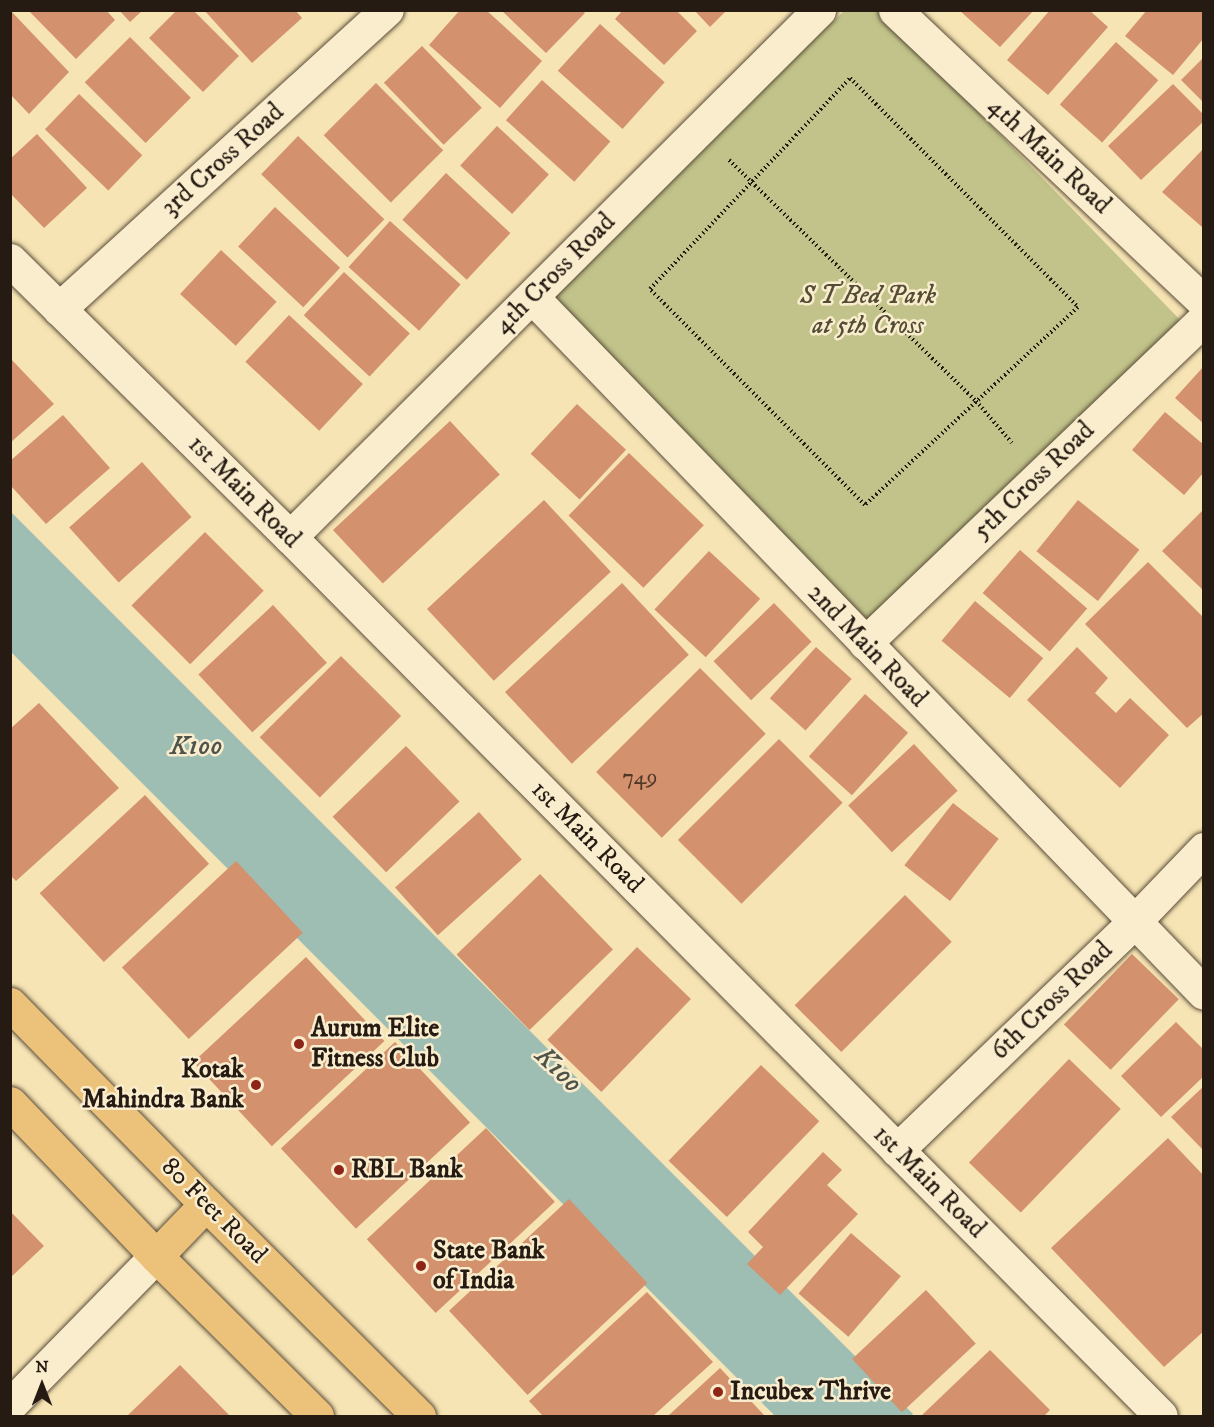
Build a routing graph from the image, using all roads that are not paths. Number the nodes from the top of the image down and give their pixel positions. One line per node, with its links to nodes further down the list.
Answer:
1 (387, 10): 7 (street, 3rd Cross Road)
2 (819, 10): 5 (street, 4th Cross Road)
3 (894, 10): 6 (street, 4th Main Road)
4 (10, 260): 7 (street, 1st Main Road)
5 (532, 297): 9 (street, 4th Cross Road); 10 (street, 2nd Main Road)
6 (1203, 302)
7 (59, 309): 9 (street, 1st Main Road)
8 (1203, 319): 10 (street, 5th Cross Road)
9 (290, 537): 16 (street, 1st Main Road)
10 (865, 643): 12 (street, 2nd Main Road)
11 (1203, 849): 12 (street, 6th Cross Road)
12 (1133, 923): 13 (street, 2nd Main Road); 16 (street, 6th Cross Road)
13 (1203, 993)
14 (10, 1004): 17 (main road, 80 Feet Road)
15 (10, 1103): 18 (main road)
16 (897, 1150): 22 (street, 1st Main Road)
17 (206, 1204): 18 (main road); 21 (main road, 80 Feet Road)
18 (156, 1256): 19 (street); 20 (main road)
19 (10, 1405)
20 (317, 1416)
21 (419, 1416)
22 (1161, 1416)

